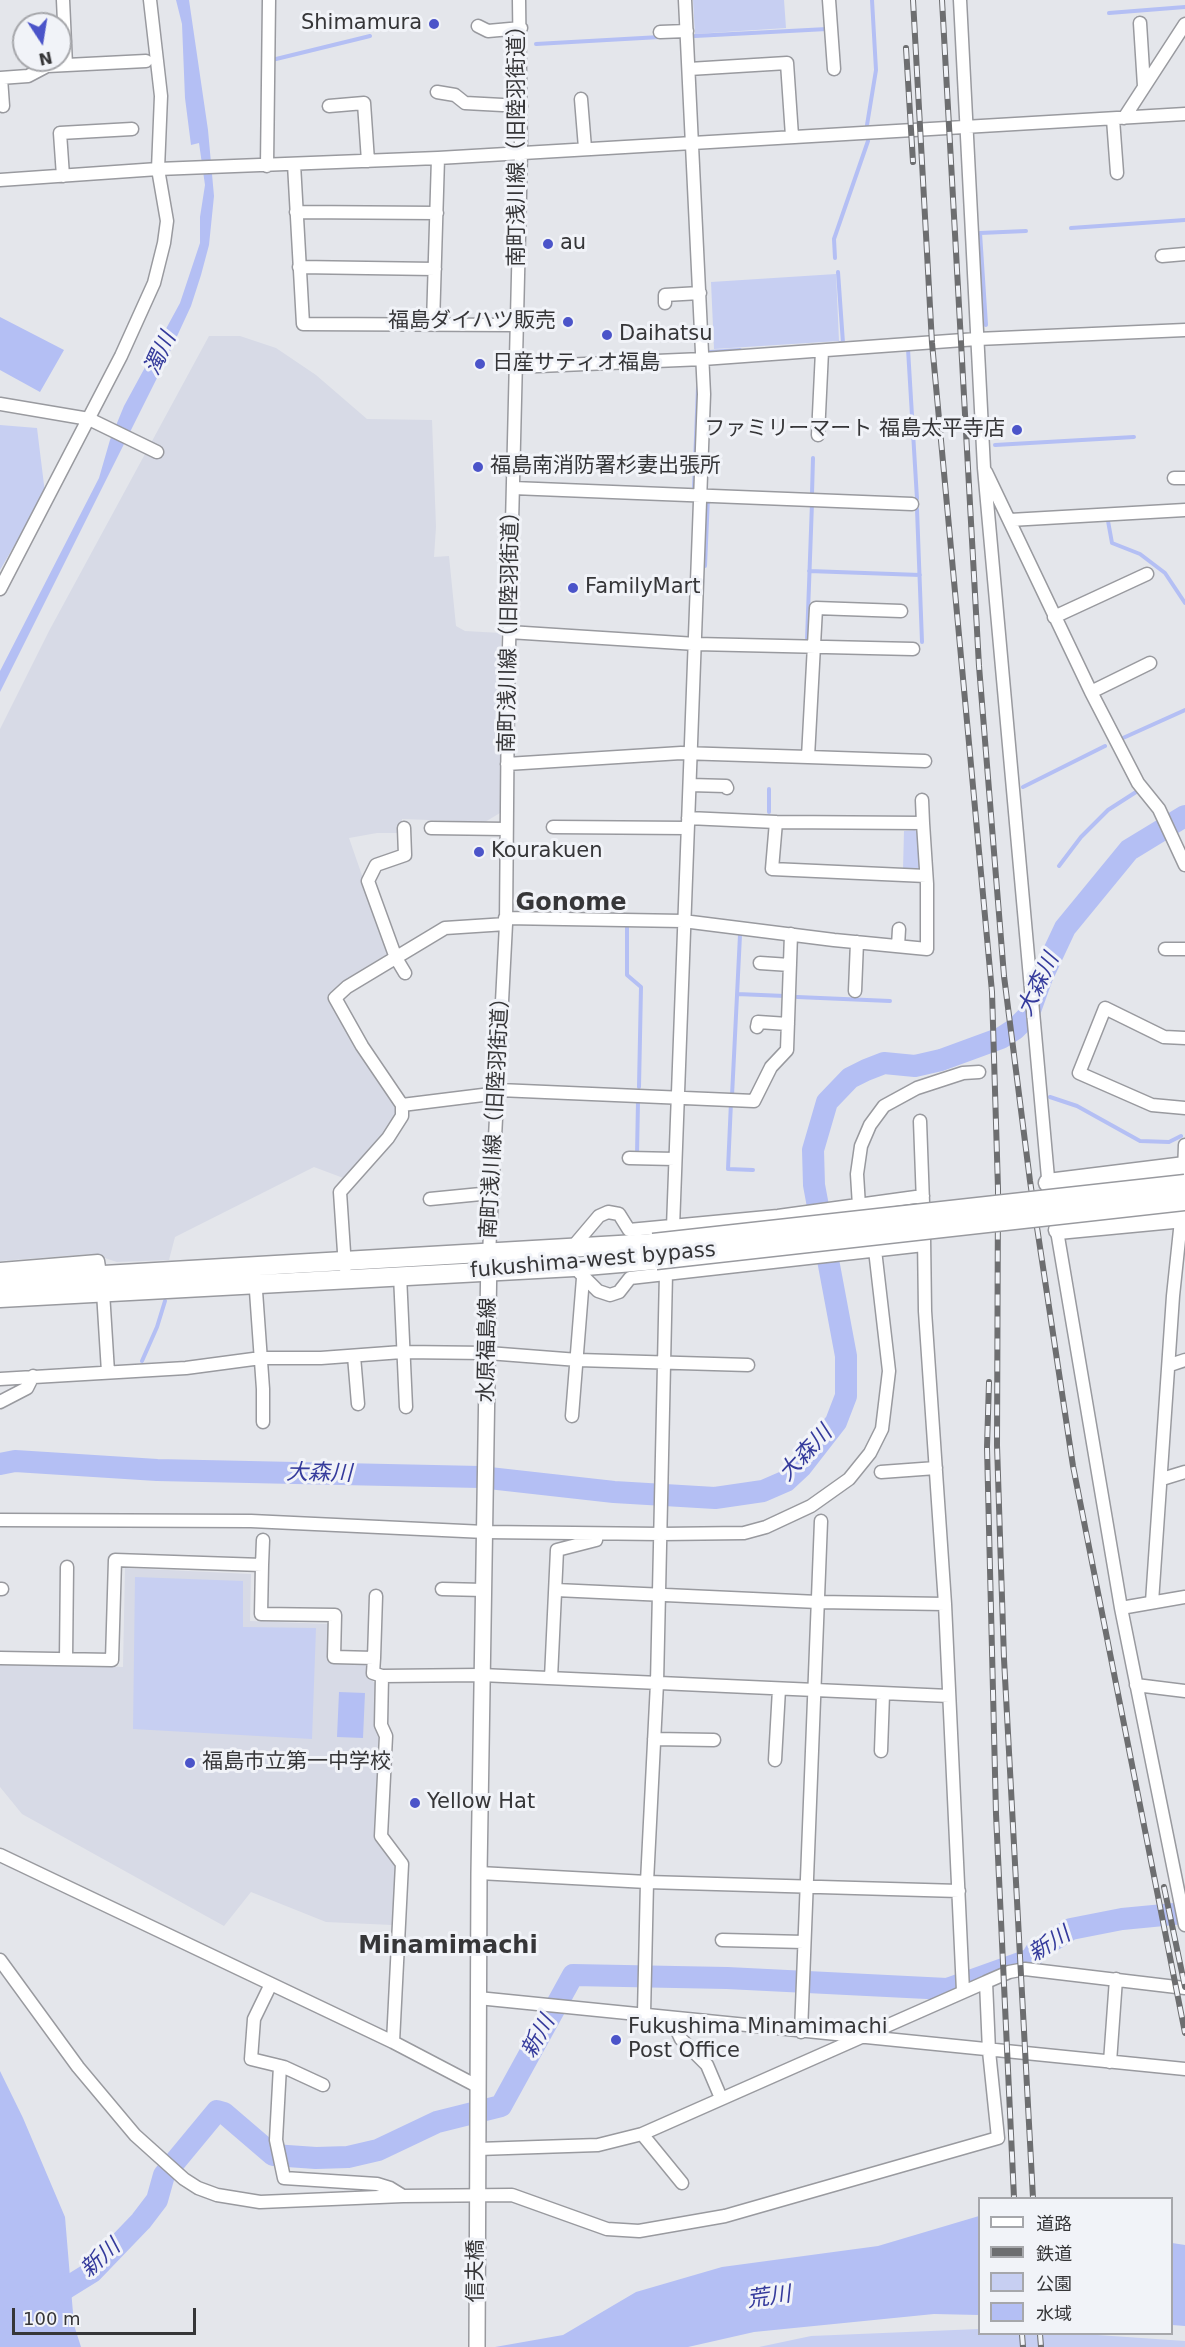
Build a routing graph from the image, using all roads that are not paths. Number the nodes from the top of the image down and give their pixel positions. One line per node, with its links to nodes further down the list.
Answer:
1 (150, 0): 37 (street)
2 (269, 0): 36 (street)
3 (519, 0): 10 (street, 南町浅川線（旧陸羽街道）)
4 (685, 0): 11 (street)
5 (829, 0): 16 (street)
6 (960, 0): 27 (street)
7 (1140, 23): 19 (street)
8 (1185, 24): 19 (street)
9 (478, 26): 10 (street)
10 (521, 28): 24 (street, 南町浅川線（旧陸羽街道）)
11 (687, 31): 12 (street); 15 (street)
12 (660, 32)
13 (146, 61): 14 (street)
14 (72, 65)
15 (689, 69): 29 (street); 30 (street)
16 (834, 69)
17 (35, 72): 18 (street)
18 (0, 78): 22 (street)
19 (1144, 86): 26 (street)
20 (437, 92): 24 (street)
21 (581, 99): 31 (street)
22 (3, 106)
23 (329, 106): 34 (street)
24 (521, 106): 32 (street, 南町浅川線（旧陸羽街道）)
25 (1185, 114): 26 (street)
26 (1118, 118): 27 (street); 38 (street)
27 (966, 127): 29 (street); 52 (street)
28 (132, 129): 39 (street)
29 (792, 136): 30 (street)
30 (693, 141): 31 (street); 47 (street)
31 (585, 148): 32 (street)
32 (521, 152): 33 (street); 50 (street, 南町浅川線（旧陸羽街道）)
33 (438, 158): 34 (street); 42 (street)
34 (368, 161): 35 (street)
35 (294, 164): 36 (street); 41 (street)
36 (267, 166): 37 (street)
37 (158, 169): 39 (street); 57 (street)
38 (1117, 173)
39 (63, 176): 40 (street)
40 (0, 180)
41 (296, 212): 42 (street); 45 (street)
42 (437, 213): 46 (street)
43 (1185, 254): 44 (street)
44 (1162, 256)
45 (299, 267): 46 (street); 49 (street)
46 (435, 269): 49 (street)
47 (700, 293): 48 (street); 54 (street)
48 (665, 303)
49 (433, 324): 50 (street)
50 (516, 325): 55 (street, 南町浅川線（旧陸羽街道）)
51 (1185, 330): 52 (street)
52 (978, 339): 53 (street); 60 (street)
53 (822, 351): 54 (street); 58 (street)
54 (703, 359): 55 (street); 62 (street)
55 (515, 367): 61 (street, 南町浅川線（旧陸羽街道）)
56 (0, 404): 57 (street)
57 (95, 421): 59 (street); 67 (street)
58 (819, 435)
59 (157, 452)
60 (984, 468): 65 (street); 118 (street)
61 (513, 488): 62 (street); 70 (street, 南町浅川線（旧陸羽街道）)
62 (701, 494): 63 (street); 71 (street)
63 (912, 504)
64 (1185, 510): 65 (street)
65 (1010, 520): 69 (street)
66 (1147, 574): 69 (street)
67 (0, 589)
68 (901, 611): 72 (street)
69 (1054, 616): 75 (street)
70 (509, 632): 71 (street); 79 (street, 南町浅川線（旧陸羽街道）)
71 (696, 644): 72 (street); 76 (street)
72 (815, 646): 73 (street); 77 (street)
73 (913, 649)
74 (1150, 663): 75 (street)
75 (1091, 692): 90 (street)
76 (692, 753): 77 (street); 79 (street); 80 (street)
77 (808, 757): 78 (street)
78 (925, 761)
79 (507, 764): 89 (street, 南町浅川線（旧陸羽街道）)
80 (690, 785): 81 (street); 84 (street)
81 (727, 788)
82 (922, 800): 85 (street)
83 (776, 822): 84 (street); 85 (street); 91 (street)
84 (687, 823): 86 (street); 93 (street)
85 (922, 823): 91 (street)
86 (553, 827)
87 (404, 828): 100 (street)
88 (431, 828): 89 (street)
89 (506, 829): 92 (street, 南町浅川線（旧陸羽街道）)
90 (1185, 865)
91 (926, 876): 97 (street)
92 (506, 921): 93 (street); 100 (street); 109 (street, 南町浅川線（旧陸羽街道）)
93 (683, 921): 95 (street); 110 (street)
94 (899, 929): 97 (street)
95 (791, 933): 96 (street); 102 (street)
96 (857, 942): 97 (street); 104 (street)
97 (898, 946)
98 (1165, 949): 99 (street)
99 (1185, 949)
100 (396, 958): 103 (street); 111 (street)
101 (760, 963): 102 (street)
102 (790, 965): 105 (street)
103 (405, 973)
104 (855, 990)
105 (788, 1024): 106 (street); 110 (street)
106 (757, 1027)
107 (1185, 1038): 112 (street)
108 (979, 1072): 121 (street)
109 (499, 1091): 110 (street); 111 (street); 119 (street, 南町浅川線（旧陸羽街道）)
110 (676, 1099): 116 (street)
111 (402, 1105): 130 (street)
112 (1185, 1108)
113 (920, 1121): 121 (street)
114 (1185, 1145): 117 (street)
115 (629, 1158): 116 (street)
116 (675, 1159): 123 (street)
117 (1184, 1172): 118 (highway); 126 (highway, fukushima-west bypass, bridge)
118 (1049, 1186)
119 (491, 1193): 120 (street); 127 (street, 南町浅川線（旧陸羽街道）)
120 (429, 1199)
121 (859, 1206): 123 (street)
122 (1183, 1211): 124 (highway); 126 (highway, fukushima-west bypass, bridge); 133 (street)
123 (674, 1227): 128 (street)
124 (1056, 1227): 175 (street)
125 (870, 1250): 126 (street); 154 (street); 161 (street)
126 (658, 1259): 128 (highway, fukushima-west bypass); 128 (street); 143 (street)
127 (489, 1262): 128 (highway, fukushima-west bypass); 130 (highway, fukushima-west bypass); 131 (highway, fukushima-west bypass); 138 (main road, 水原福島線)
128 (576, 1265): 141 (street)
129 (0, 1269): 135 (street)
130 (345, 1270): 131 (highway, fukushima-west bypass); 132 (highway, fukushima-west bypass)
131 (400, 1275): 137 (street)
132 (255, 1276): 135 (highway, fukushima-west bypass); 140 (street)
133 (1180, 1276): 145 (street)
134 (0, 1281): 135 (highway, fukushima-west bypass)
135 (102, 1284): 136 (highway, fukushima-west bypass); 146 (street)
136 (0, 1298)
137 (402, 1352): 138 (street); 139 (street); 151 (street)
138 (488, 1353): 141 (street); 160 (main road, 水原福島線)
139 (354, 1356): 140 (street); 150 (street)
140 (261, 1358): 146 (street); 153 (street)
141 (578, 1360): 143 (street); 152 (street)
142 (1185, 1360): 145 (street)
143 (665, 1363): 144 (street); 161 (street)
144 (748, 1365)
145 (1170, 1365): 157 (street)
146 (108, 1372): 147 (street)
147 (33, 1377): 148 (street); 149 (street)
148 (0, 1378)
149 (0, 1402)
150 (358, 1404)
151 (406, 1407)
152 (572, 1416)
153 (263, 1422)
154 (936, 1468): 155 (street); 174 (street)
155 (880, 1472)
156 (1185, 1472): 157 (street)
157 (1162, 1479): 173 (street)
158 (0, 1520): 160 (street)
159 (821, 1521): 172 (street)
160 (485, 1526): 162 (street); 167 (main road, 水原福島線)
161 (661, 1531): 162 (street); 170 (street)
162 (597, 1534): 168 (street)
163 (262, 1540): 164 (street)
164 (262, 1565): 177 (street); 178 (street)
165 (67, 1568): 178 (street)
166 (442, 1589): 167 (street)
167 (484, 1590): 179 (main road, 水原福島線)
168 (556, 1590): 170 (street); 181 (street)
169 (376, 1596): 177 (street)
170 (658, 1596): 172 (street); 182 (street)
171 (1185, 1597): 173 (street)
172 (818, 1602): 174 (street); 185 (street)
173 (1152, 1602): 175 (street)
174 (945, 1604): 188 (street)
175 (1121, 1608): 183 (street)
176 (0, 1658): 178 (street)
177 (374, 1658): 180 (street)
178 (66, 1659)
179 (481, 1675): 180 (street); 181 (street); 194 (main road, 水原福島線)
180 (381, 1676): 212 (street)
181 (551, 1678): 182 (street)
182 (657, 1683): 184 (street); 189 (street)
183 (1136, 1685): 186 (street); 198 (street)
184 (779, 1689): 185 (street); 192 (street)
185 (815, 1691): 187 (street); 196 (street)
186 (1185, 1691)
187 (883, 1694): 188 (street); 191 (street)
188 (949, 1696): 197 (street)
189 (654, 1739): 190 (street); 195 (street)
190 (714, 1740)
191 (881, 1751)
192 (775, 1760)
193 (0, 1854): 204 (street)
194 (479, 1873): 195 (street); 207 (main road, 信夫橋)
195 (646, 1882): 196 (street); 208 (street)
196 (806, 1886): 197 (street); 200 (street)
197 (959, 1892): 206 (street)
198 (1185, 1924)
199 (722, 1940): 200 (street)
200 (804, 1942): 210 (street)
201 (0, 1960): 224 (street)
202 (1116, 1979): 203 (street); 205 (street); 214 (street)
203 (986, 1982): 206 (street); 213 (street)
204 (271, 1984): 212 (street); 215 (street)
205 (1185, 1988)
206 (963, 1991): 211 (street)
207 (478, 1998): 208 (street); 218 (main road, 信夫橋)
208 (644, 2014): 209 (street)
209 (671, 2018): 210 (street); 219 (street)
210 (801, 2032): 211 (street)
211 (867, 2035): 213 (street); 219 (street)
212 (393, 2042): 218 (street)
213 (989, 2051): 214 (street); 223 (street)
214 (1110, 2062): 216 (street)
215 (280, 2066): 217 (street); 224 (street)
216 (1185, 2068)
217 (323, 2085)
218 (477, 2086): 221 (main road, 信夫橋)
219 (721, 2098): 220 (street)
220 (642, 2134): 221 (street); 222 (street)
221 (478, 2149): 223 (main road, 信夫橋)
222 (682, 2182)
223 (477, 2195): 224 (street); 225 (main road, 信夫橋)
224 (403, 2196)
225 (477, 2347)

